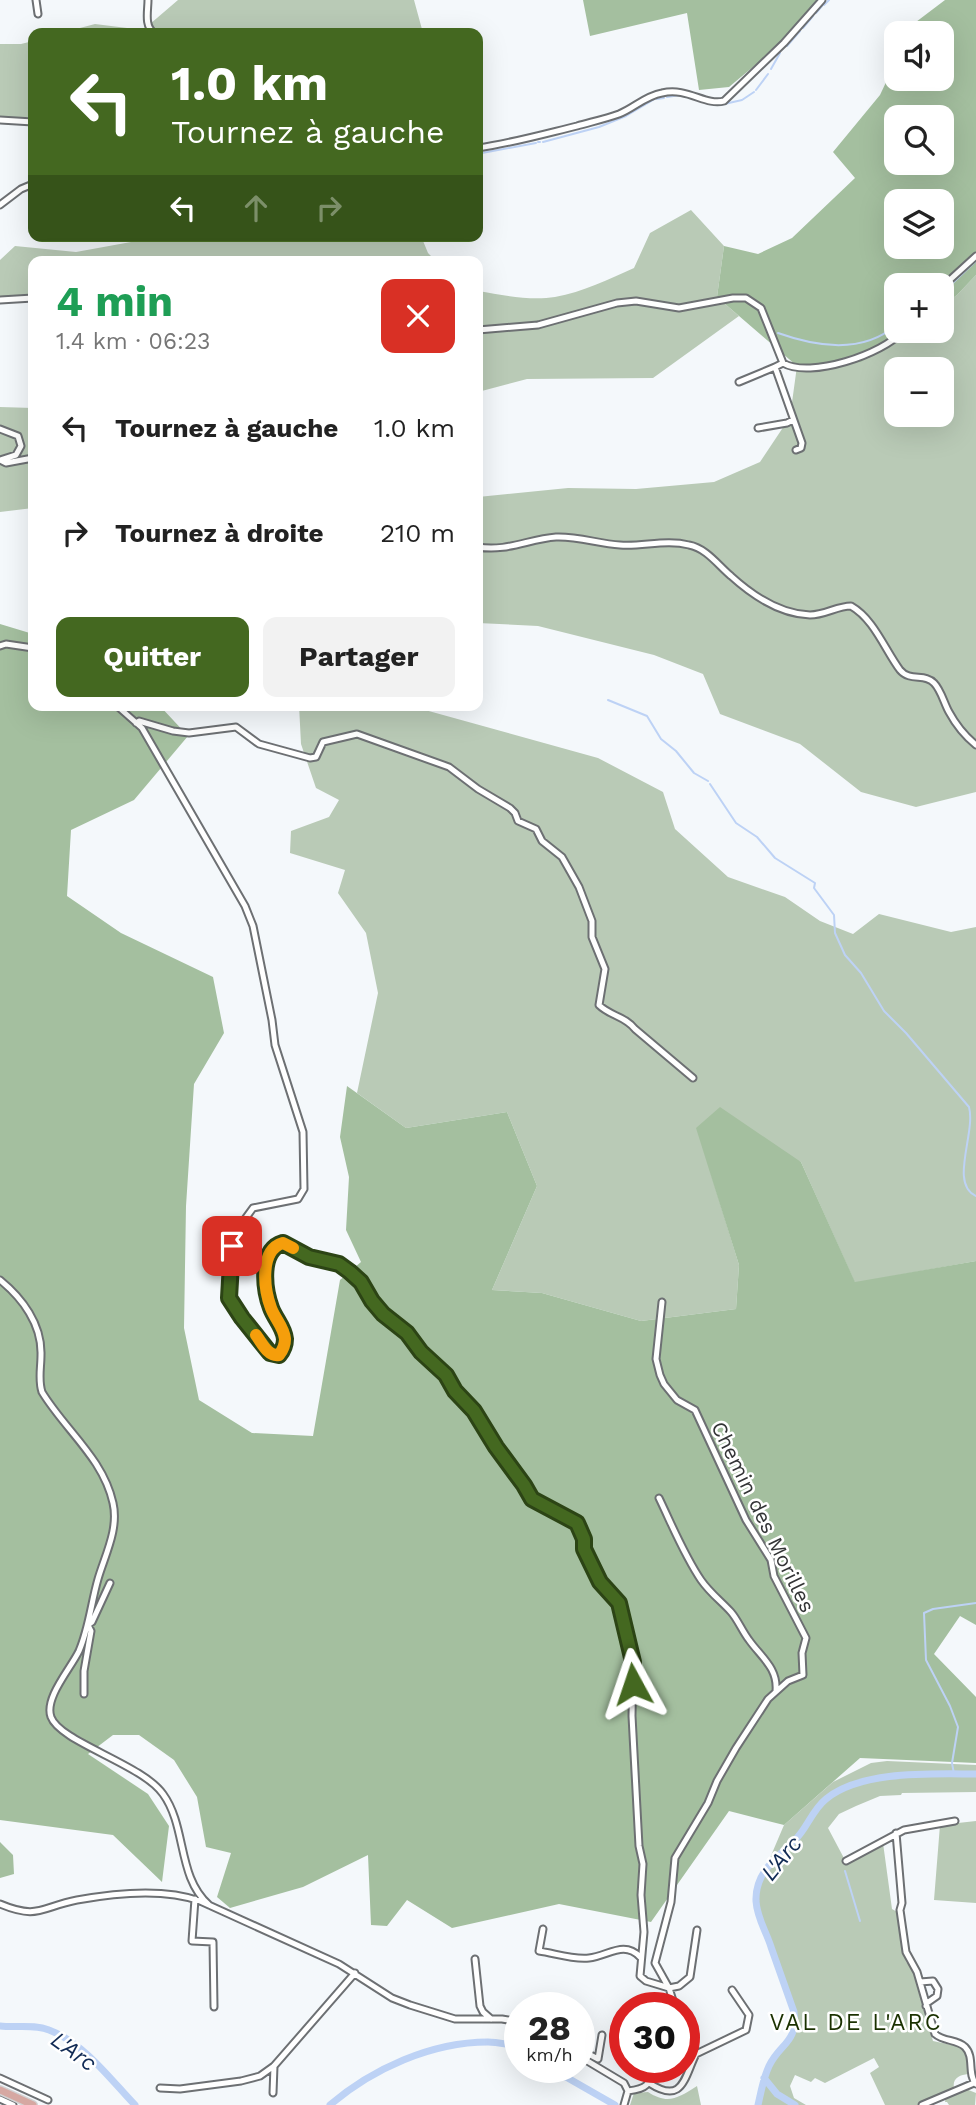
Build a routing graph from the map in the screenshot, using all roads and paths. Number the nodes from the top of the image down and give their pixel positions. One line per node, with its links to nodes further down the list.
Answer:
1 (36, 0): 4 (street)
2 (148, 0): 5 (street)
3 (822, 0): 8 (street)
4 (38, 14)
5 (149, 28)
6 (0, 122): 7 (street)
7 (28, 122)
8 (483, 147)
9 (28, 186): 10 (street)
10 (0, 205)
11 (976, 256): 12 (street)
12 (954, 275)
13 (28, 298): 14 (street)
14 (0, 300)
15 (483, 330): 17 (street)
16 (888, 343): 17 (street)
17 (783, 363): 18 (street)
18 (775, 368): 19 (street); 20 (street)
19 (739, 382)
20 (793, 419): 21 (street); 23 (street)
21 (758, 428)
22 (0, 429): 24 (street)
23 (796, 450)
24 (19, 451): 25 (street); 27 (street)
25 (28, 458)
26 (28, 459): 27 (street)
27 (0, 460)
28 (483, 547): 33 (street)
29 (0, 646): 30 (street)
30 (28, 647)
31 (123, 711): 32 (street)
32 (136, 723): 34 (street); 50 (street)
33 (976, 746)
34 (693, 1078)
35 (0, 1280): 39 (street)
36 (662, 1301): 40 (street, Chemin des Morilles)
37 (659, 1497): 40 (street)
38 (110, 1583): 39 (street)
39 (88, 1625): 41 (street); 47 (street)
40 (776, 1691): 54 (street)
41 (84, 1694)
42 (955, 1821): 43 (street)
43 (896, 1833): 44 (street); 53 (street)
44 (846, 1861)
45 (195, 1899): 46 (street); 47 (street); 58 (street)
46 (0, 1904)
47 (209, 1905): 52 (street)
48 (543, 1929): 50 (street)
49 (697, 1930): 54 (street)
50 (640, 1957): 54 (street)
51 (475, 1959): 59 (street)
52 (355, 1973): 59 (street); 65 (street)
53 (920, 1982): 57 (street); 57 (street)
54 (669, 1988): 56 (street)
55 (732, 1990): 62 (street)
56 (670, 1992)
57 (926, 2006): 69 (street)
58 (214, 2007)
59 (491, 2020): 60 (street)
60 (504, 2021)
61 (602, 2035): 63 (street)
62 (700, 2052)
63 (595, 2057)
64 (595, 2065): 73 (street)
65 (274, 2066): 70 (street); 72 (street)
66 (0, 2078): 75 (street)
67 (649, 2083): 68 (street); 73 (street)
68 (685, 2083)
69 (975, 2083): 79 (street)
70 (160, 2088)
71 (0, 2090): 77 (main road)
72 (273, 2093)
73 (627, 2094): 78 (street)
74 (0, 2099): 76 (street)
75 (48, 2099)
76 (13, 2105)
77 (33, 2105)
78 (624, 2105)
79 (922, 2105)

